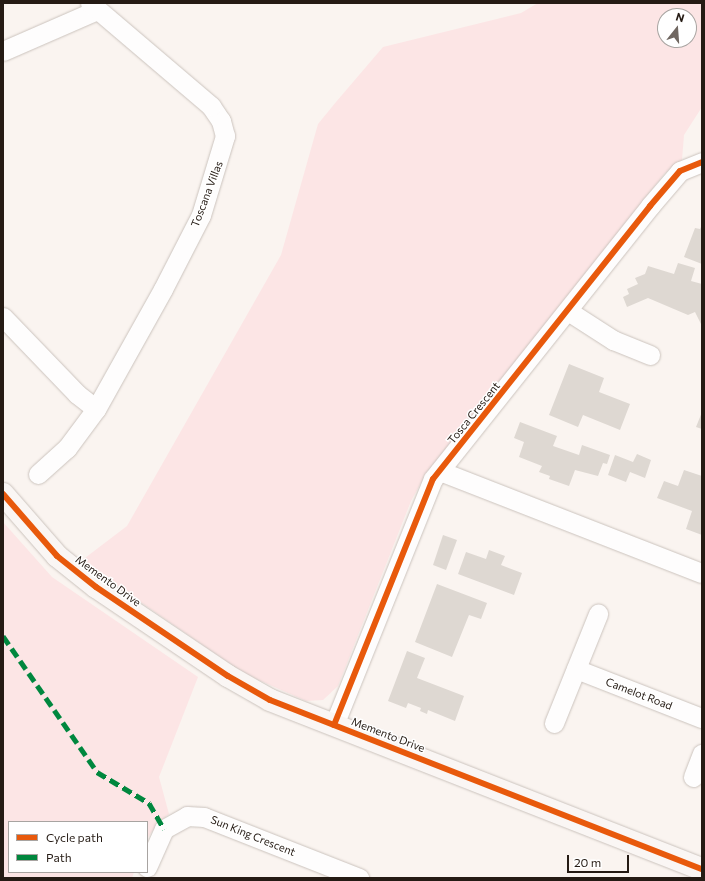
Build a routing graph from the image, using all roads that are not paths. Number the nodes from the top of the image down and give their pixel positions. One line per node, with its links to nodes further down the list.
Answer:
1 (93, 7): 2 (street, Toscana Villas); 7 (street, Toscana Villas)
2 (3, 51)
3 (702, 162): 4 (street, Tosca Crescent)
4 (568, 311): 6 (street); 8 (street, Tosca Crescent)
5 (3, 317): 7 (street)
6 (650, 355)
7 (96, 409): 9 (street, Toscana Villas)
8 (440, 471): 11 (street); 16 (street, Tosca Crescent)
9 (38, 474)
10 (3, 494): 16 (street, Memento Drive)
11 (702, 573)
12 (598, 614): 13 (street)
13 (576, 669): 14 (street, Camelot Road); 15 (street)
14 (702, 718)
15 (554, 723)
16 (334, 725): 20 (street, Memento Drive)
17 (702, 754): 18 (street)
18 (693, 776)
19 (148, 865): 21 (street, Sun King Crescent)
20 (702, 869)
21 (359, 878)

